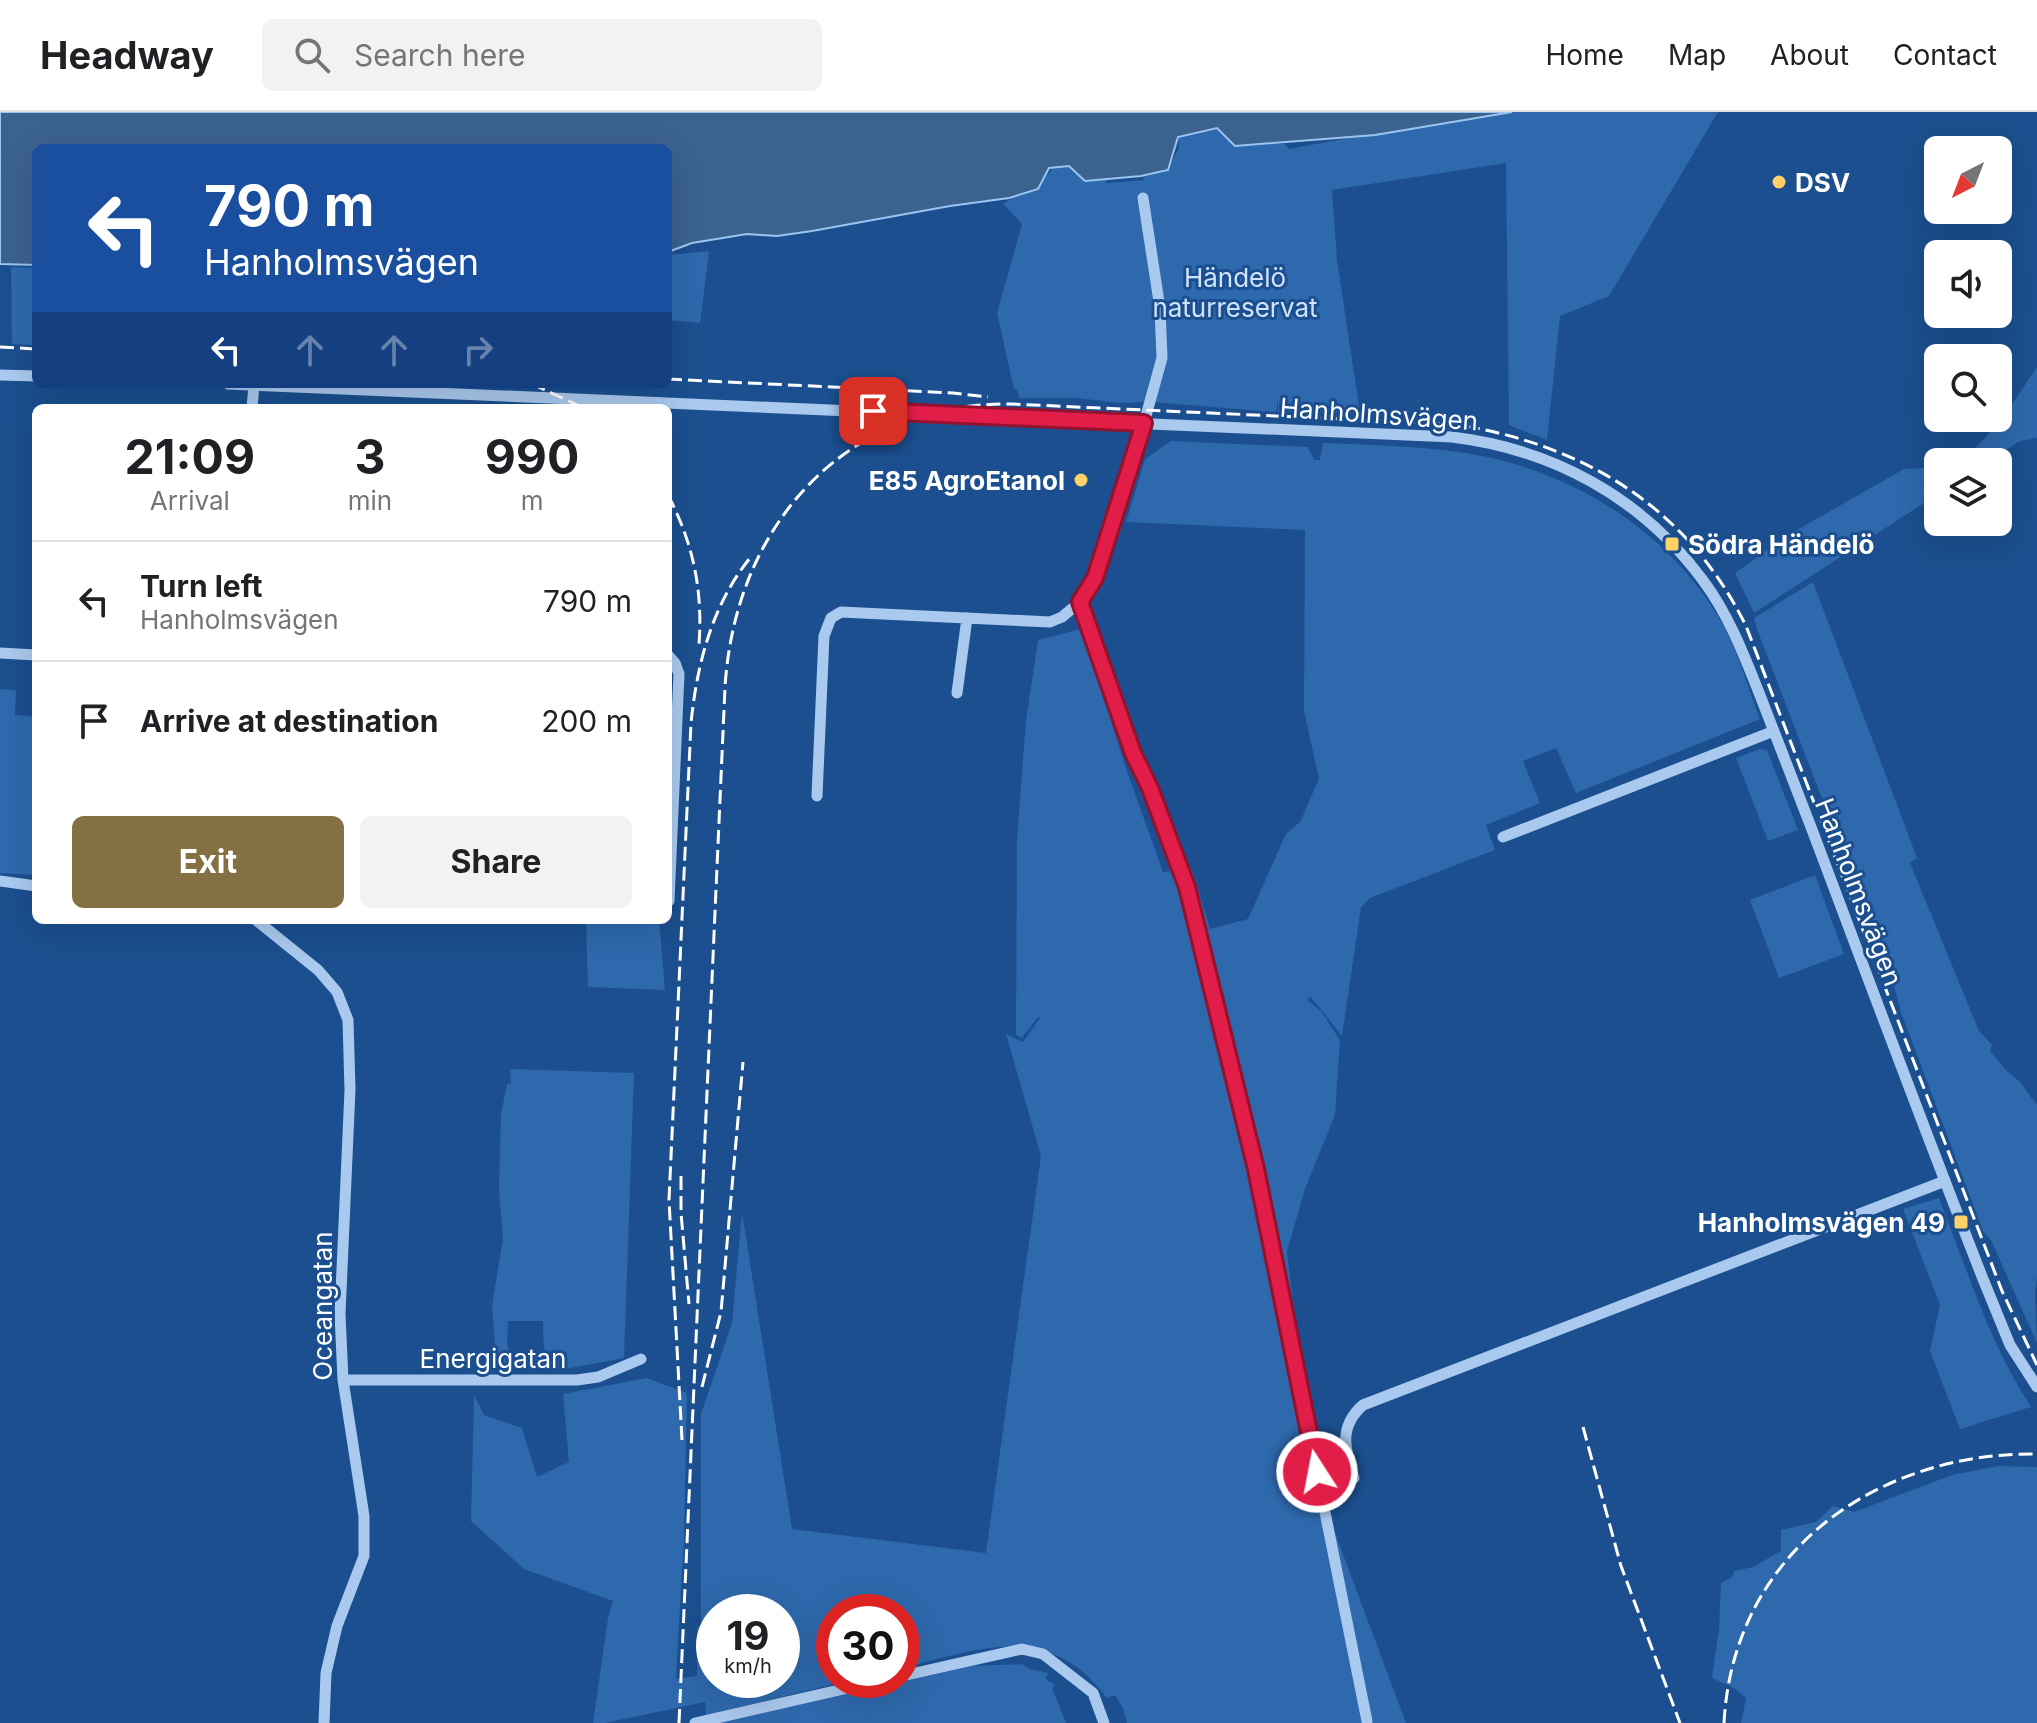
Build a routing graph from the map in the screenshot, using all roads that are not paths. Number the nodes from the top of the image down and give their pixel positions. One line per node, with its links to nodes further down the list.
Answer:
1 (1143, 198): 7 (street)
2 (0, 375): 3 (street)
3 (32, 376)
4 (308, 388): 5 (street, Hanholmsvägen)
5 (594, 404)
6 (672, 407): 7 (street, Hanholmsvägen)
7 (1144, 423): 8 (street); 14 (street, Hanholmsvägen)
8 (1080, 602): 9 (street); 28 (street)
9 (967, 618): 13 (street); 15 (street)
10 (0, 653): 11 (street)
11 (32, 655)
12 (672, 660): 16 (street)
13 (957, 693)
14 (1774, 731): 17 (street); 21 (street, Hanholmsvägen)
15 (817, 796)
16 (672, 833)
17 (1503, 837)
18 (0, 881): 19 (street)
19 (32, 885)
20 (261, 924): 23 (street, Oceangatan)
21 (1945, 1181): 24 (street, Hanholmsvägen); 25 (street)
22 (641, 1359): 23 (street, Energigatan)
23 (343, 1380): 29 (street, Oceangatan)
24 (2037, 1387)
25 (1354, 1478)
26 (920, 1672): 31 (street)
27 (816, 1695): 30 (street)
28 (1367, 1721)
29 (324, 1723)
30 (695, 1723)
31 (1104, 1723)

